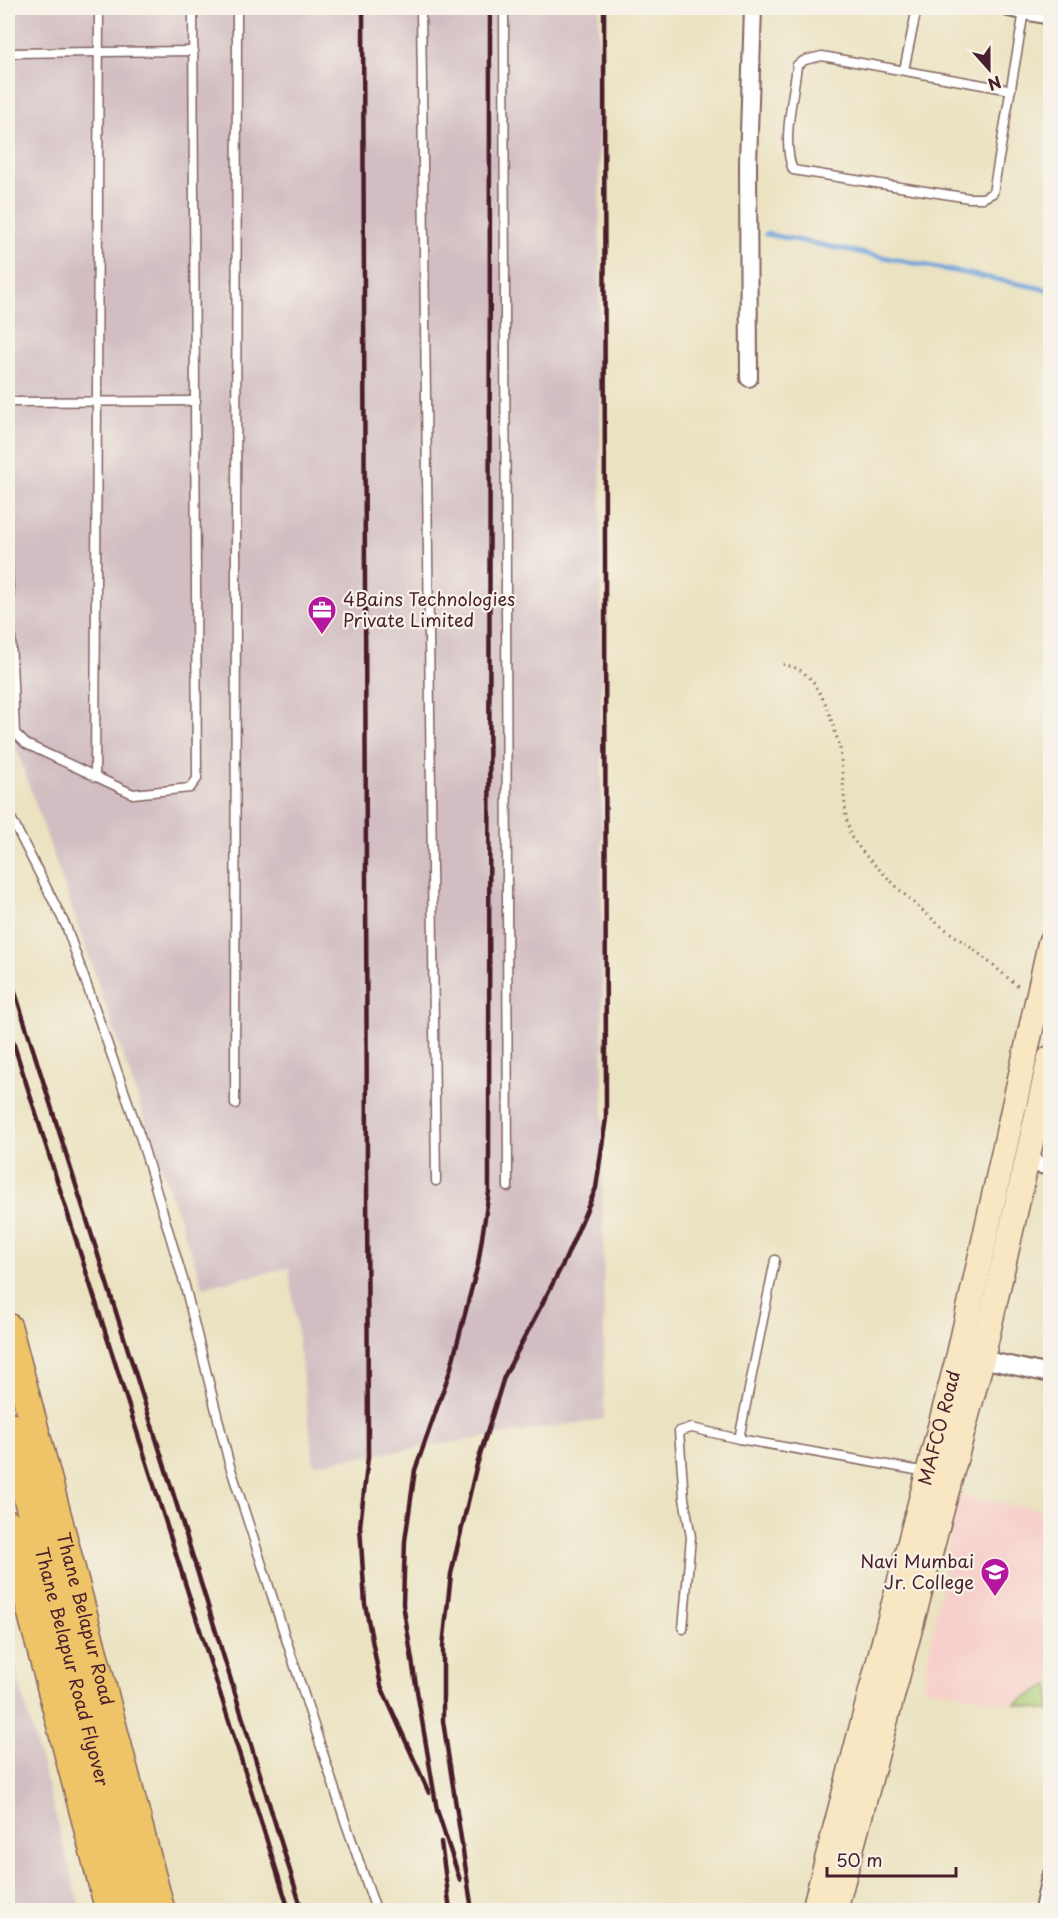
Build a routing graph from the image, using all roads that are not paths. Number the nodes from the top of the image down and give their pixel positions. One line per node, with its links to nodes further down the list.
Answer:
1 (99, 8): 11 (lane)
2 (193, 8): 10 (lane)
3 (237, 8): 25 (lane)
4 (421, 8): 28 (lane)
5 (504, 8): 29 (lane)
6 (753, 8): 15 (street)
7 (917, 8): 13 (lane)
8 (1016, 9): 9 (street); 14 (lane)
9 (1050, 16)
10 (194, 51): 11 (lane); 16 (lane)
11 (98, 52): 12 (lane); 18 (lane)
12 (8, 53)
13 (904, 70): 14 (lane); 14 (lane)
14 (1011, 90)
15 (749, 378)
16 (195, 401): 18 (lane); 20 (lane)
17 (8, 402): 18 (lane)
18 (97, 402): 20 (lane)
19 (8, 566): 20 (lane)
20 (95, 777)
21 (8, 812): 43 (lane)
22 (1050, 943): 23 (main road, MAFCO Road)
23 (1043, 1002): 32 (main road, MAFCO Road)
24 (1050, 1058): 26 (main road, MAFCO Road)
25 (235, 1104)
26 (1026, 1162): 27 (street); 32 (main road, MAFCO Road)
27 (1050, 1167)
28 (436, 1181)
29 (508, 1187)
30 (775, 1260): 35 (lane)
31 (8, 1327): 42 (main road, Thane Belapur Road)
32 (970, 1357): 33 (street); 36 (main road, MAFCO Road)
33 (1050, 1374)
34 (8, 1425): 41 (main road, Thane Belapur Road Flyover)
35 (739, 1439): 36 (lane); 38 (lane)
36 (940, 1474): 44 (main road, MAFCO Road); 45 (main road, MAFCO Road)
37 (8, 1524): 40 (main road)
38 (683, 1629)
39 (1050, 1877): 46 (street)
40 (109, 1911)
41 (135, 1911)
42 (161, 1911)
43 (376, 1911)
44 (814, 1911)
45 (835, 1911)
46 (1043, 1911)

